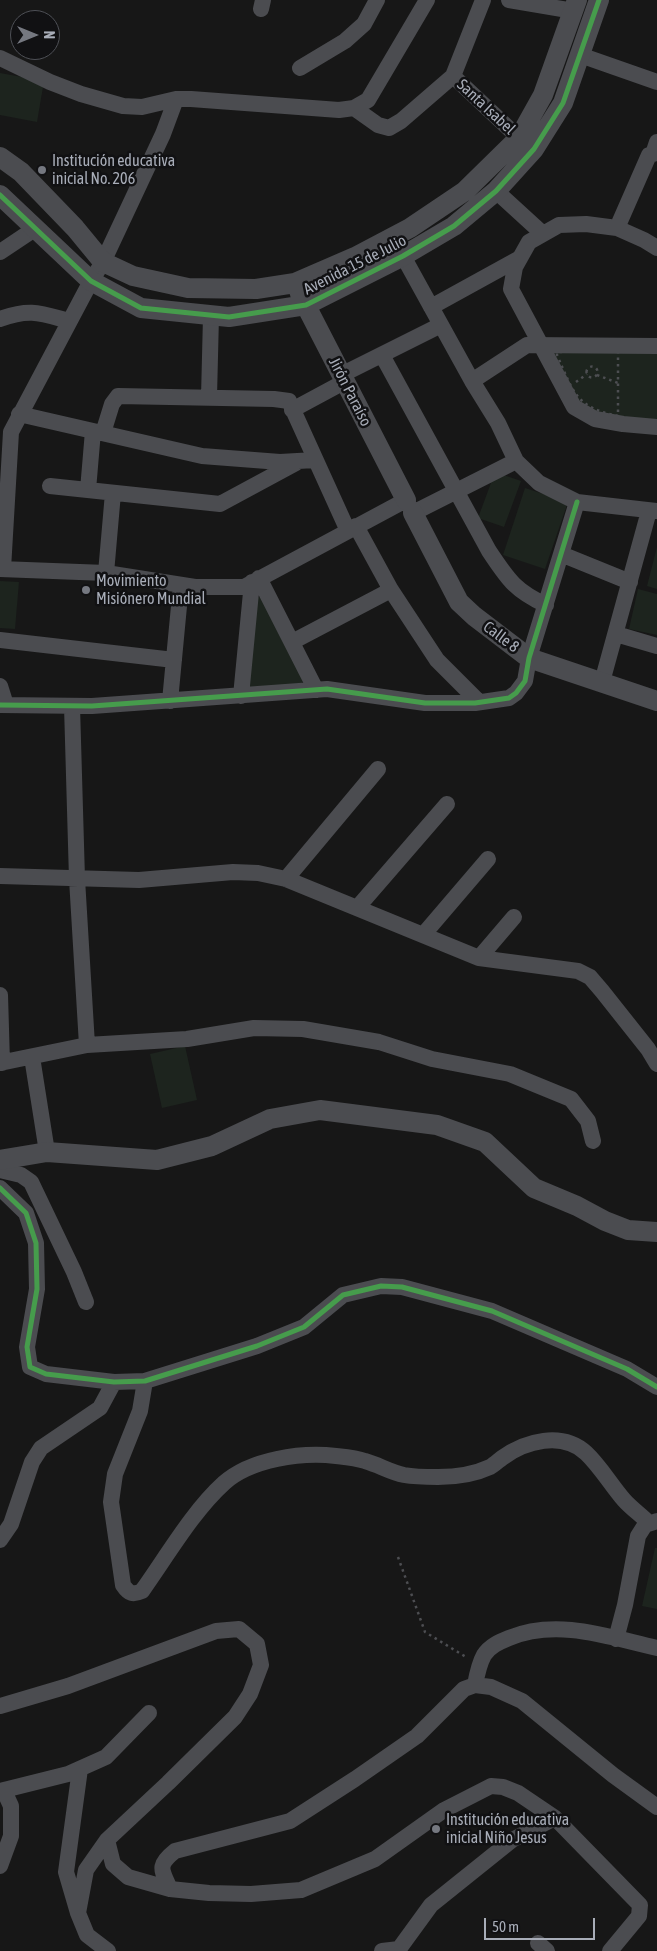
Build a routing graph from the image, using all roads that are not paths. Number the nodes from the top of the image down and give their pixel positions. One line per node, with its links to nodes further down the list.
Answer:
1 (377, 0): 9 (street)
2 (427, 0): 13 (street)
3 (483, 0): 10 (street)
4 (509, 0): 6 (street)
5 (599, 0): 7 (street, Avenida 15 de Julio)
6 (575, 5): 14 (street, Avenida 15 de Julio)
7 (580, 55): 11 (street); 17 (street, Avenida 15 de Julio)
8 (0, 58): 12 (street)
9 (300, 68)
10 (453, 76): 13 (street); 14 (street, Santa Isabel)
11 (657, 82)
12 (176, 99): 13 (street); 26 (street)
13 (354, 108)
14 (519, 138): 28 (street, Avenida 15 de Julio)
15 (656, 150): 20 (street)
16 (0, 157): 26 (street, Avenida 15 de Julio)
17 (496, 191): 21 (street); 24 (street, Avenida 15 de Julio)
18 (0, 194): 19 (street, Avenida 15 de Julio)
19 (36, 228): 23 (street); 27 (street, Avenida 15 de Julio)
20 (617, 228): 21 (street); 22 (street)
21 (543, 234): 25 (street)
22 (657, 248)
23 (0, 252)
24 (403, 256): 29 (street, Avenida 15 de Julio); 30 (street)
25 (520, 258): 30 (street); 35 (street)
26 (103, 262): 27 (street); 28 (street, Avenida 15 de Julio)
27 (91, 281): 31 (street, Avenida 15 de Julio); 33 (street)
28 (295, 284): 29 (street, Jirón Paraíso)
29 (306, 305): 31 (street, Avenida 15 de Julio); 38 (street, Jirón Paraíso)
30 (431, 307): 34 (street)
31 (211, 316): 40 (street)
32 (0, 319): 33 (street)
33 (69, 321): 42 (street)
34 (441, 325): 37 (street); 39 (street)
35 (542, 345): 36 (street); 39 (street); 43 (street)
36 (657, 346)
37 (382, 355): 38 (street); 51 (street)
38 (342, 378): 41 (street); 54 (street, Jirón Paraíso)
39 (472, 381): 47 (street)
40 (209, 397): 41 (street); 44 (street)
41 (292, 410): 45 (street)
42 (12, 418): 44 (street); 48 (street)
43 (657, 427)
44 (98, 432): 46 (street); 50 (street)
45 (315, 460): 46 (street); 56 (street)
46 (298, 461): 52 (street)
47 (516, 461): 51 (street); 53 (street)
48 (4, 486): 58 (street)
49 (50, 486): 50 (street)
50 (88, 490): 52 (street)
51 (457, 491): 54 (street); 64 (street)
52 (113, 493): 59 (street)
53 (577, 502): 55 (street); 57 (street)
54 (409, 506): 56 (street); 69 (street, Calle 8)
55 (653, 511): 61 (street)
56 (352, 528): 60 (street); 63 (street)
57 (561, 554): 61 (street); 64 (street)
58 (2, 569): 59 (street)
59 (106, 573): 62 (street)
60 (255, 580): 62 (street); 67 (street); 74 (street)
61 (630, 582): 65 (street)
62 (181, 585): 70 (street)
63 (390, 590): 67 (street); 77 (street)
64 (546, 605): 69 (street)
65 (616, 634): 68 (street); 71 (street)
66 (0, 640): 70 (street)
67 (292, 642): 73 (street)
68 (657, 646)
69 (529, 658): 71 (street, Calle 8); 77 (street)
70 (174, 660): 75 (street)
71 (602, 682): 76 (street, Calle 8)
72 (0, 686): 78 (street)
73 (316, 690): 74 (street); 77 (street)
74 (241, 696): 75 (street)
75 (170, 701): 79 (street)
76 (657, 701)
77 (479, 702)
78 (3, 705): 79 (street)
79 (72, 706): 84 (street)
80 (378, 769): 85 (street)
81 (447, 804): 86 (street)
82 (488, 859): 88 (street)
83 (0, 876): 84 (street)
84 (78, 879): 85 (street); 91 (street)
85 (286, 879): 86 (street)
86 (357, 908): 88 (street)
87 (514, 917): 89 (street)
88 (423, 935): 89 (street)
89 (479, 958): 94 (street)
90 (0, 995): 93 (street)
91 (87, 1045): 92 (street); 95 (street)
92 (32, 1057): 93 (street); 96 (street)
93 (1, 1063)
94 (657, 1064)
95 (593, 1141)
96 (47, 1152): 97 (street); 100 (street)
97 (0, 1160)
98 (0, 1170): 101 (street)
99 (0, 1188): 103 (street)
100 (657, 1232)
101 (86, 1302)
102 (145, 1381): 103 (street); 104 (street); 105 (street)
103 (114, 1382): 106 (street)
104 (657, 1387)
105 (653, 1522): 107 (street)
106 (0, 1540)
107 (616, 1639): 108 (street); 109 (street)
108 (657, 1648)
109 (475, 1684): 114 (street); 118 (street)
110 (0, 1706): 116 (street)
111 (149, 1714): 112 (street)
112 (80, 1769): 113 (street); 119 (street)
113 (2, 1791): 117 (street)
114 (657, 1807)
115 (555, 1818): 118 (street); 120 (street); 123 (street)
116 (107, 1840): 118 (street); 119 (street)
117 (0, 1866)
118 (170, 1890)
119 (78, 1913): 121 (street)
120 (402, 1950): 122 (street)
121 (108, 1951)
122 (382, 1951)
123 (610, 1951)

